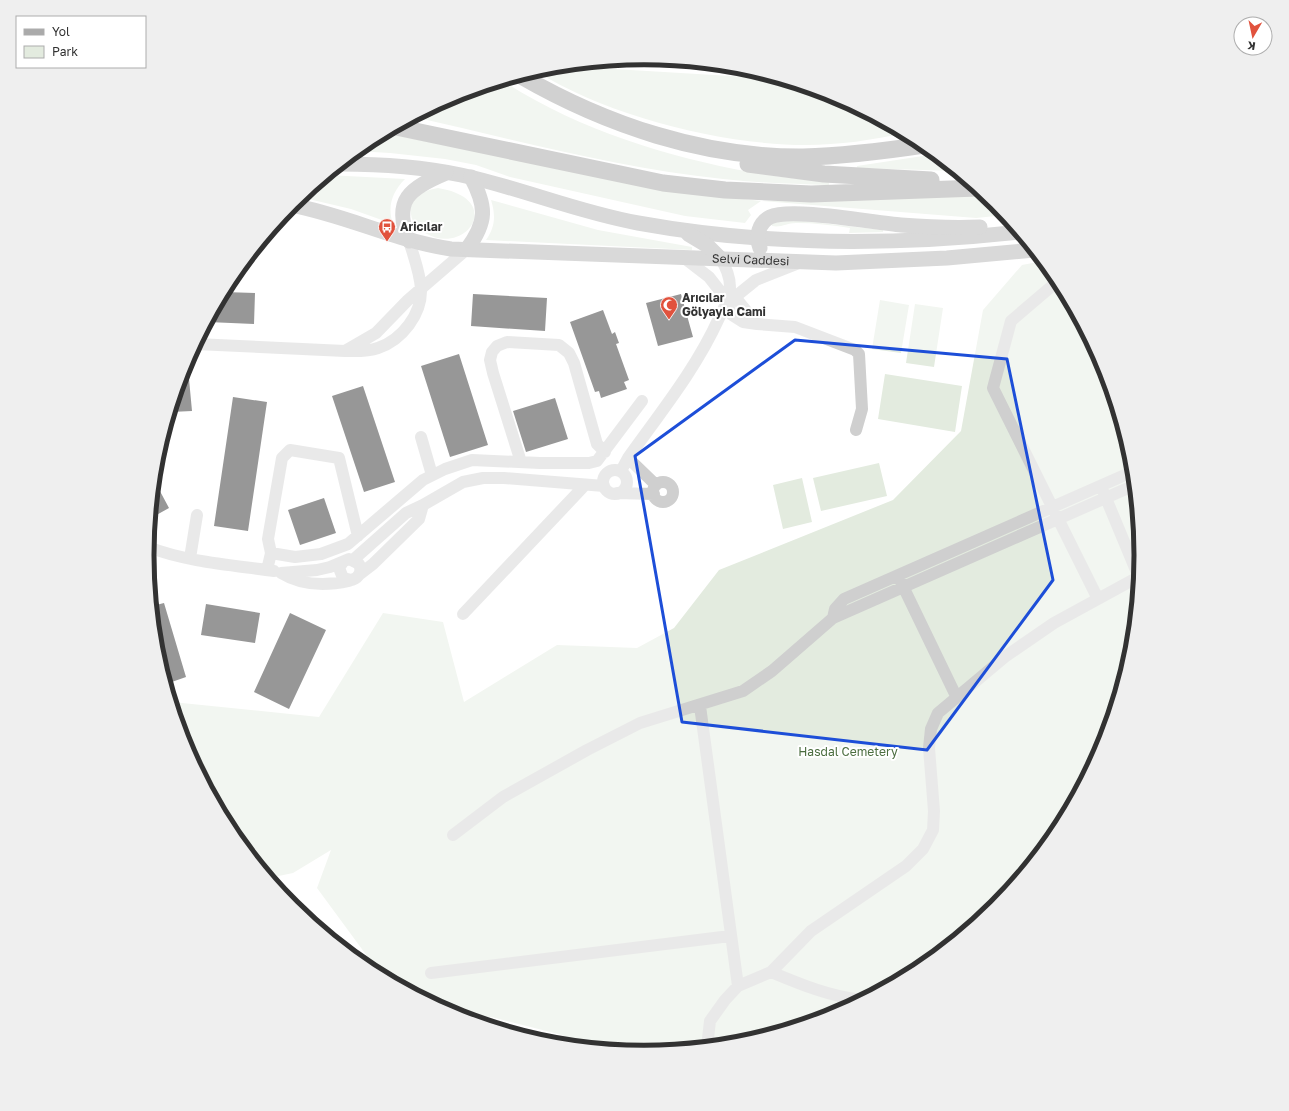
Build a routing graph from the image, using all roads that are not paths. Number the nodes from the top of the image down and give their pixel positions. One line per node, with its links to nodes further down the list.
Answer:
1 (528, 80): 3 (highway)
2 (404, 129): 9 (highway)
3 (657, 136): 4 (highway); 8 (highway)
4 (914, 146)
5 (348, 164): 6 (main road)
6 (447, 172): 7 (main road); 15 (main road)
7 (471, 177): 12 (main road, Selvi Caddesi); 16 (main road)
8 (961, 181)
9 (969, 188)
10 (300, 207): 15 (main road)
11 (1008, 227): 14 (main road)
12 (671, 228): 14 (main road, Selvi Caddesi); 19 (main road)
13 (1013, 232): 14 (main road, Selvi Caddesi)
14 (758, 238): 20 (main road)
15 (409, 241): 16 (main road); 23 (street)
16 (466, 249): 18 (main road, Selvi Caddesi); 23 (street)
17 (1029, 251): 21 (main road, Selvi Caddesi)
18 (683, 257): 19 (main road, Selvi Caddesi); 24 (street)
19 (720, 258): 20 (main road, Selvi Caddesi); 24 (street)
20 (770, 261): 21 (main road, Selvi Caddesi)
21 (800, 262): 24 (street)
22 (1053, 285): 43 (street)
23 (421, 291): 26 (street); 26 (street)
24 (730, 300): 28 (street); 31 (street)
25 (202, 344): 26 (street)
26 (345, 351)
27 (642, 401): 30 (street)
28 (856, 430)
29 (421, 437): 35 (street)
30 (605, 452): 32 (street); 32 (street)
31 (628, 458): 33 (street); 40 (street)
32 (521, 462): 35 (street)
33 (621, 471): 37 (street); 40 (street)
34 (1128, 474): 38 (street)
35 (432, 475): 46 (street)
36 (585, 485): 37 (street); 42 (street); 59 (street)
37 (604, 486): 40 (street)
38 (1101, 486): 41 (street); 43 (street)
39 (1130, 487): 41 (street)
40 (617, 493)
41 (1106, 498): 45 (street); 51 (street)
42 (423, 505): 50 (street); 54 (street)
43 (1052, 507): 45 (street); 57 (street)
44 (197, 516): 49 (street)
45 (1058, 518): 57 (street); 58 (street)
46 (358, 536): 48 (street); 48 (street)
47 (154, 549): 49 (street)
48 (271, 553): 52 (street)
49 (190, 558): 52 (street)
50 (348, 561): 53 (street); 54 (street); 56 (street)
51 (1135, 567)
52 (267, 570): 53 (street)
53 (281, 572): 56 (street)
54 (360, 574): 56 (street)
55 (1134, 580): 58 (street)
56 (349, 581)
57 (900, 581): 60 (street); 61 (street)
58 (1098, 599): 60 (street)
59 (463, 614)
60 (956, 696): 64 (street)
61 (700, 706): 62 (street); 63 (street)
62 (453, 835)
63 (730, 936): 65 (street); 66 (street)
64 (771, 972): 66 (street); 67 (street)
65 (431, 973)
66 (738, 986): 68 (street)
67 (852, 999)
68 (708, 1042)

